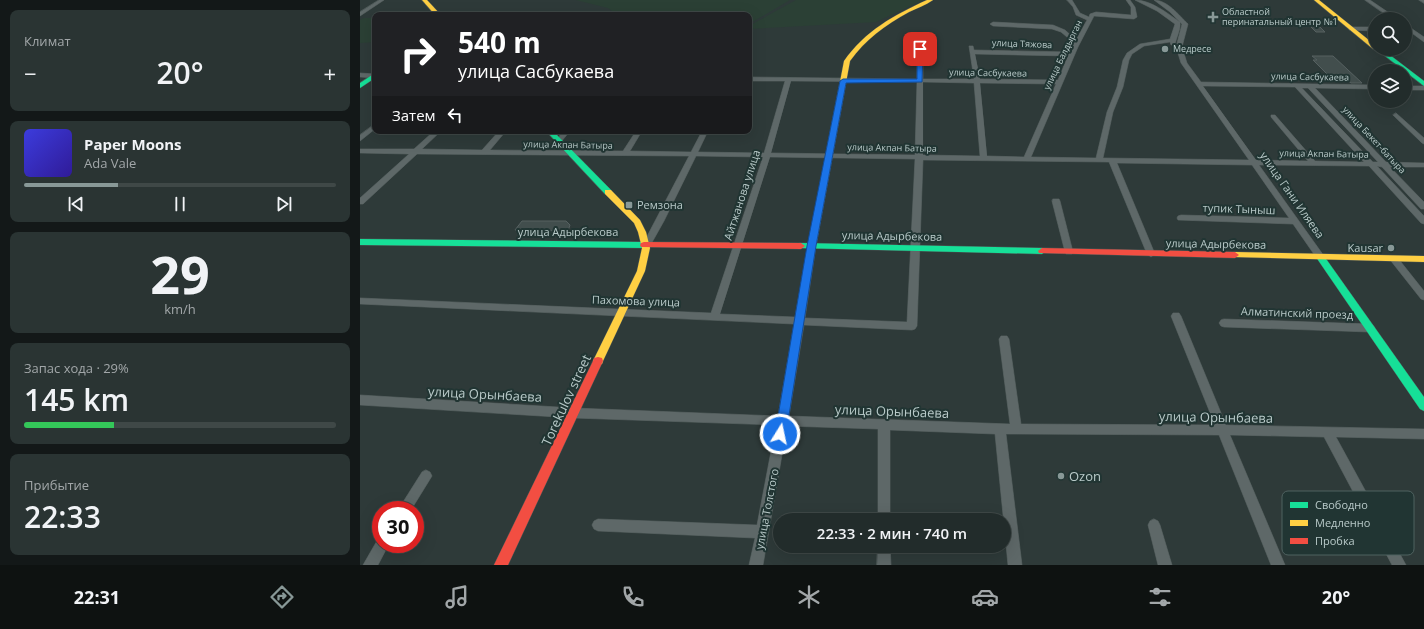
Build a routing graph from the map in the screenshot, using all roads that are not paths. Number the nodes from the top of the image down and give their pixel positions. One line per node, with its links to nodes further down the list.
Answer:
1 (382, 0): 14 (street)
2 (424, 0): 12 (main road)
3 (931, 0): 38 (main road, улица Толстого)
4 (1069, 0): 15 (street)
5 (1128, 0): 15 (street, улица Балдырган)
6 (1137, 0): 23 (street)
7 (1156, 0): 27 (street)
8 (1317, 0): 18 (main road)
9 (1367, 0): 13 (street)
10 (1422, 0): 11 (street)
11 (1424, 2)
12 (435, 12)
13 (1385, 12)
14 (360, 14)
15 (1090, 19): 26 (street, улица Балдырган)
16 (993, 24): 26 (street)
17 (1412, 28): 20 (street)
18 (1353, 29): 19 (street); 25 (main road)
19 (1368, 29)
20 (1424, 29)
21 (1412, 32): 24 (street)
22 (920, 39): 39 (street)
23 (1172, 39): 27 (street); 73 (street)
24 (1424, 40)
25 (1368, 42)
26 (1077, 43): 28 (street, улица Балдырган)
27 (1179, 47): 42 (street, улица Гани Иляева)
28 (1072, 54): 40 (street, улица Тяжова); 41 (street, улица Балдырган)
29 (1385, 56): 31 (main road)
30 (1388, 56): 43 (main road)
31 (1394, 64)
32 (360, 76): 33 (street)
33 (372, 76)
34 (372, 78): 44 (main road)
35 (1412, 78): 49 (main road)
36 (752, 79): 37 (street, улица Сасбукаева)
37 (788, 80): 38 (street, улица Сасбукаева); 68 (street, Айтжанова улица)
38 (843, 81): 39 (street, улица Сасбукаева); 69 (main road, улица Толстого)
39 (920, 81): 40 (street, улица Сасбукаева); 70 (street)
40 (977, 81): 41 (street, улица Сасбукаева); 71 (street)
41 (1059, 82): 72 (street, улица Балдырган)
42 (1198, 84): 45 (street, улица Сасбукаева); 75 (street, улица Гани Иляева)
43 (1424, 84)
44 (360, 86)
45 (1297, 86): 46 (street, улица Сасбукаева); 77 (street, улица Бекет-батыра)
46 (1310, 86): 47 (street, улица Сасбукаева); 78 (street, улица Бекет-батыра)
47 (1368, 87)
48 (1412, 88): 49 (street)
49 (1424, 88)
50 (1396, 115): 61 (street)
51 (1274, 116): 76 (street)
52 (372, 129): 59 (street)
53 (435, 134): 63 (street)
54 (500, 134): 64 (street)
55 (552, 134): 60 (main road)
56 (565, 134): 60 (street)
57 (637, 134): 66 (street)
58 (704, 134): 67 (street)
59 (360, 139)
60 (559, 142): 65 (main road)
61 (1424, 142)
62 (360, 151): 63 (street, улица Акпан Батыра)
63 (415, 153): 64 (street, улица Акпан Батыра); 81 (street)
64 (484, 153): 65 (street, улица Акпан Батыра)
65 (570, 154): 66 (street, улица Акпан Батыра); 87 (main road)
66 (625, 154): 67 (street, улица Акпан Батыра)
67 (694, 154): 68 (street, улица Акпан Батыра); 87 (street)
68 (767, 155): 69 (street, улица Акпан Батыра); 88 (street, Айтжанова улица)
69 (828, 156): 70 (street, улица Акпан Батыра); 89 (main road, улица Толстого)
70 (919, 158): 71 (street, улица Акпан Батыра); 90 (street)
71 (984, 158): 72 (street, улица Акпан Батыра)
72 (1027, 159): 73 (street, улица Акпан Батыра)
73 (1099, 160): 74 (street, улица Акпан Батыра)
74 (1112, 160): 75 (street, улица Акпан Батыра); 92 (street)
75 (1254, 162): 76 (street, улица Акпан Батыра); 85 (street, улица Гани Иляева)
76 (1313, 163): 77 (street, улица Акпан Батыра)
77 (1371, 164): 78 (street, улица Акпан Батыра); 84 (street, улица Бекет-батыра)
78 (1384, 164): 79 (street, улица Акпан Батыра); 82 (street, улица Бекет-батыра)
79 (1424, 165)
80 (1056, 201): 91 (street)
81 (360, 202)
82 (1424, 207)
83 (1181, 218): 85 (street, тупик Тыныш)
84 (1424, 220)
85 (1295, 221): 93 (street, улица Гани Иляева)
86 (360, 242): 87 (main road, улица Адырбекова)
87 (647, 244): 88 (main road, улица Адырбекова); 98 (main road, Torekulov street)
88 (738, 245): 89 (main road, улица Адырбекова); 99 (street, Айтжанова улица)
89 (812, 246): 90 (main road, улица Адырбекова); 101 (street, улица Толстого)
90 (916, 249): 91 (main road, улица Адырбекова); 101 (street, Пахомова улица)
91 (1069, 252): 92 (main road, улица Адырбекова)
92 (1151, 254): 93 (main road, улица Адырбекова)
93 (1321, 258): 94 (main road, улица Адырбекова); 103 (main road, улица Гани Иляева)
94 (1394, 259): 95 (main road, улица Адырбекова); 96 (street)
95 (1424, 259)
96 (1424, 297)
97 (360, 301): 98 (street, Пахомова улица)
98 (622, 313): 99 (street, Пахомова улица); 107 (main road, Torekulov street)
99 (715, 316): 101 (street, Пахомова улица)
100 (1176, 316): 112 (street)
101 (800, 320): 108 (street, улица Толстого)
102 (1224, 323): 103 (street, Алматинский проезд)
103 (1370, 328): 106 (main road, улица Гани Иляева)
104 (1004, 340): 111 (street)
105 (360, 400): 107 (street, улица Орынбаева)
106 (1424, 406)
107 (574, 413): 108 (street, улица Орынбаева); 126 (main road, Torekulov street)
108 (783, 420): 109 (street, улица Орынбаева); 121 (street, улица Толстого)
109 (884, 424): 110 (street, улица Орынбаева); 118 (street)
110 (1000, 429): 111 (street, улица Орынбаева); 129 (street)
111 (1016, 429): 112 (street, улица Орынбаева)
112 (1223, 430): 113 (street, улица Орынбаева); 131 (street)
113 (1328, 433): 114 (street, улица Орынбаева); 116 (street)
114 (1424, 434)
115 (426, 476): 117 (street)
116 (1359, 491)
117 (410, 501)
118 (884, 513)
119 (1154, 524): 130 (street)
120 (598, 525): 121 (street)
121 (762, 532): 127 (street, улица Толстого)
122 (377, 553): 125 (street)
123 (884, 553): 128 (street)
124 (1394, 555): 132 (street)
125 (370, 565)
126 (501, 565)
127 (756, 565)
128 (884, 565)
129 (1015, 565)
130 (1165, 565)
131 (1278, 565)
132 (1399, 565)

